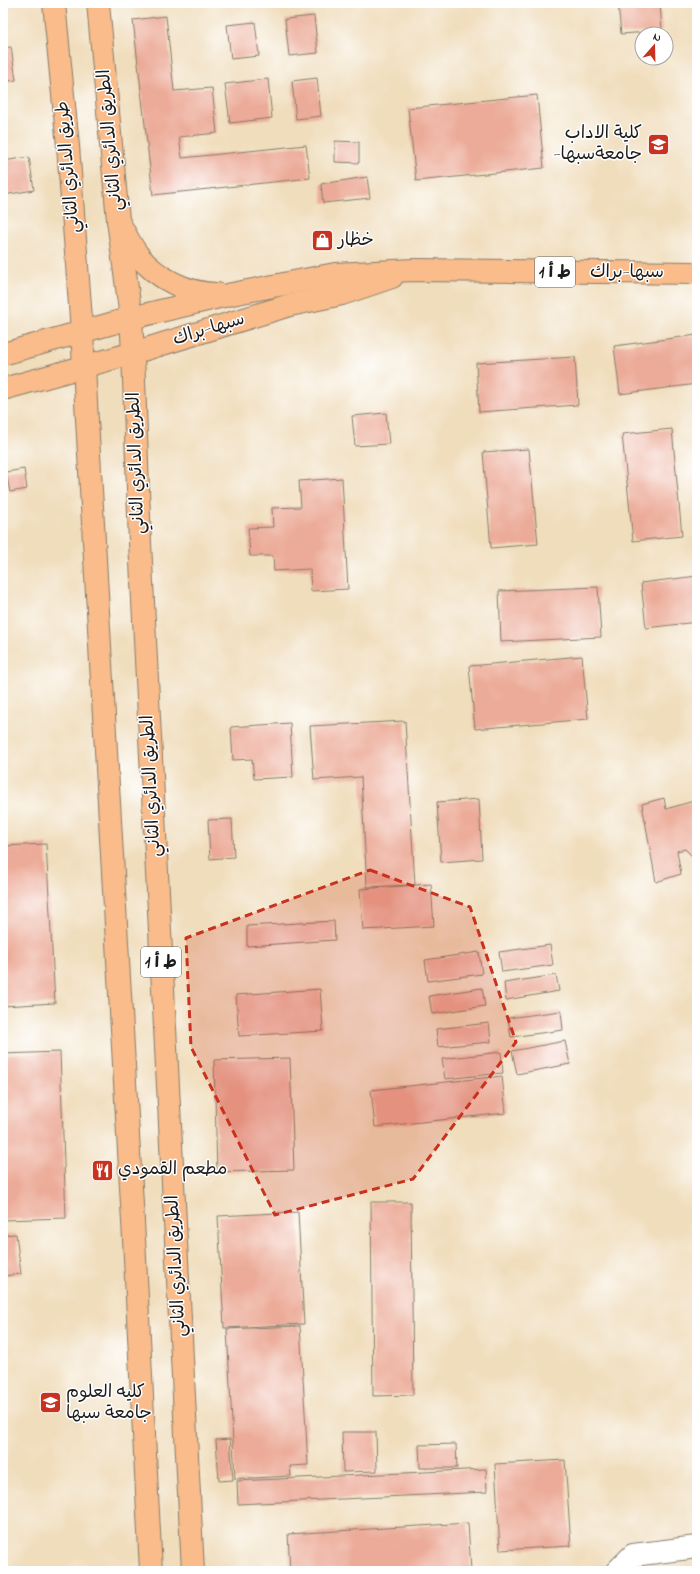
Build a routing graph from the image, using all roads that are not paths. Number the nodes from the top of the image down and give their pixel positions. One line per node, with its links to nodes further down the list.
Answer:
1 (54, 3): 8 (main road, طريق الدائري الثاني)
2 (98, 3): 3 (main road, الطريق الدائري الثاني)
3 (118, 220): 6 (main road); 7 (main road, الطريق الدائري الثاني)
4 (414, 270): 5 (main road, سبها-براك / ط أ 1); 6 (main road, سبها-براك); 9 (main road, سبها-براك)
5 (697, 273)
6 (232, 294): 7 (main road, سبها-براك)
7 (131, 318): 8 (main road, سبها-براك); 9 (main road, الطريق الدائري الثاني)
8 (82, 332): 10 (main road, سبها-براك); 11 (main road)
9 (133, 353): 11 (main road, سبها-براك); 15 (main road, الطريق الدائري الثاني / ط أ 1)
10 (3, 354)
11 (85, 366): 12 (main road, سبها-براك); 14 (main road)
12 (3, 389)
13 (697, 1547): 16 (street)
14 (151, 1571)
15 (193, 1571)
16 (617, 1571)

